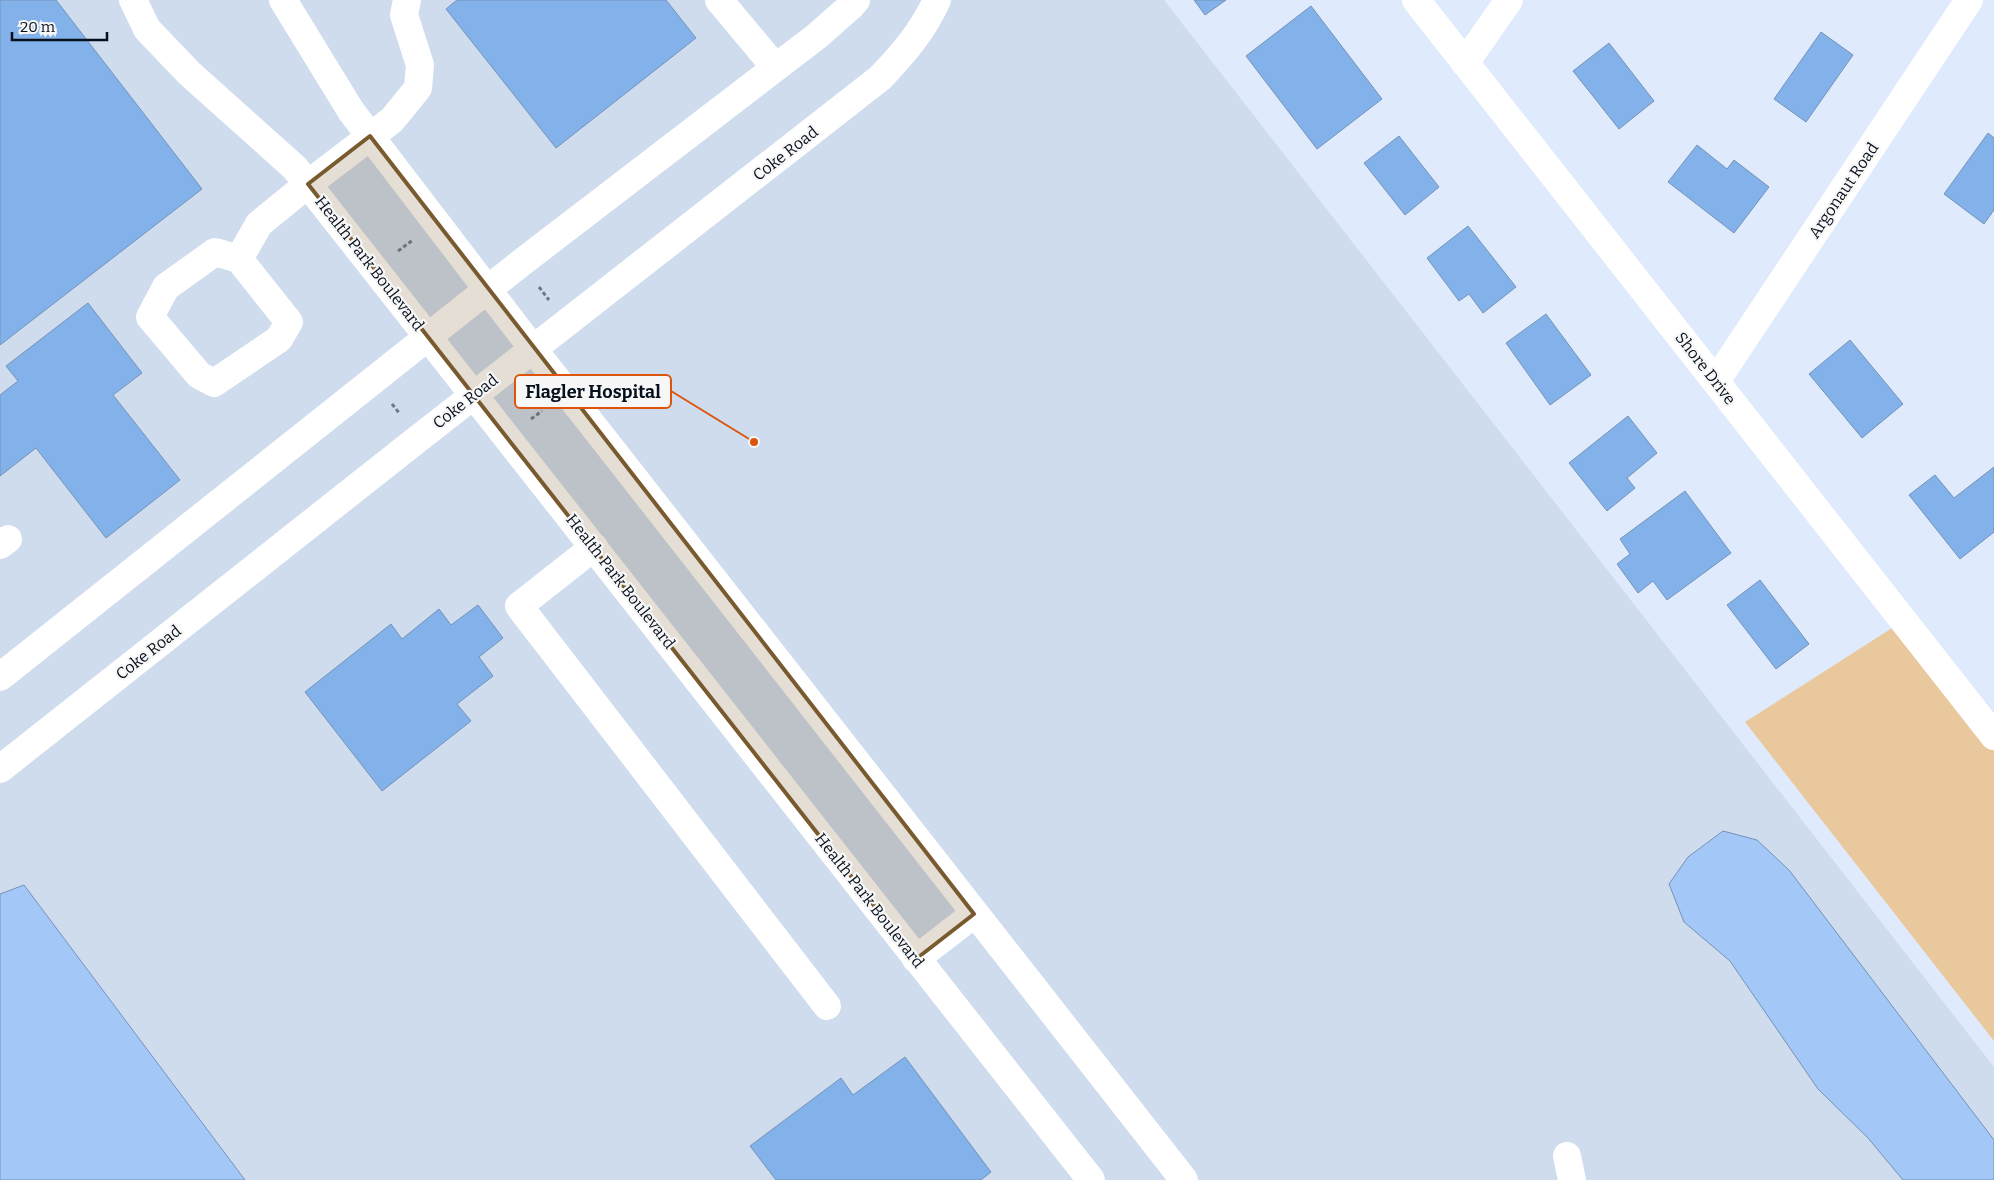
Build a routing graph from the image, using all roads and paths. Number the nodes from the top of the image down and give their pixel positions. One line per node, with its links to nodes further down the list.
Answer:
1 (133, 0): 13 (street, Health Park Boulevard)
2 (283, 0): 12 (street)
3 (407, 0): 12 (street)
4 (719, 0): 11 (street)
5 (856, 0): 11 (street)
6 (937, 0): 21 (street, Coke Road)
7 (1416, 0): 10 (street, Shore Drive)
8 (1509, 0): 10 (street)
9 (1969, 0): 22 (street, Argonaut Road)
10 (1465, 63): 22 (street, Shore Drive)
11 (774, 67): 18 (street)
12 (370, 136): 13 (street); 18 (street)
13 (308, 184): 16 (street); 20 (street, Health Park Boulevard)
14 (415, 238): 15 (path)
15 (394, 254)
16 (239, 259): 16 (street)
17 (538, 284): 19 (path)
18 (488, 290): 20 (street); 21 (street)
19 (554, 307)
20 (429, 337): 23 (street, Health Park Boulevard); 27 (street)
21 (533, 349): 23 (street, Coke Road); 30 (street)
22 (1716, 380): 28 (street, Shore Drive)
23 (474, 394): 26 (street, Health Park Boulevard); 29 (street, Coke Road)
24 (386, 397): 25 (path)
25 (402, 416)
26 (594, 548): 31 (street, Health Park Boulevard); 32 (street)
27 (0, 677)
28 (1994, 736)
29 (0, 769)
30 (974, 914): 31 (street); 34 (street)
31 (916, 958): 33 (street, Health Park Boulevard)
32 (827, 1006)
33 (1091, 1180)
34 (1184, 1180)

